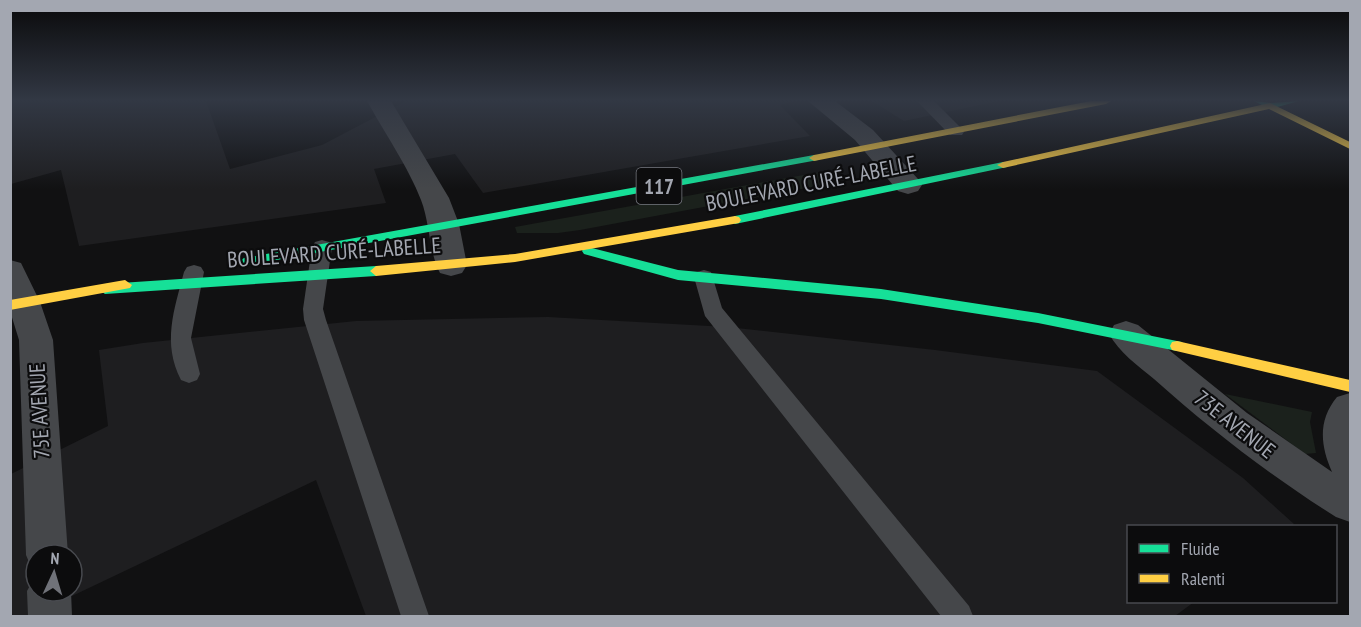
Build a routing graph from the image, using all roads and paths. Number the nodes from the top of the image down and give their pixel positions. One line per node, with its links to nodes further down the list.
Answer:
1 (396, 130): 10 (street)
2 (858, 130): 8 (street)
3 (964, 130): 6 (main road, BOULEVARD CURÉ-LABELLE / 117)
4 (1149, 130): 9 (main road, BOULEVARD CURÉ-LABELLE)
5 (1318, 130): 7 (main road)
6 (956, 132): 8 (main road, BOULEVARD CURÉ-LABELLE / 117)
7 (1350, 146)
8 (874, 147): 9 (street); 10 (main road, BOULEVARD CURÉ-LABELLE / 117)
9 (908, 185): 12 (main road, BOULEVARD CURÉ-LABELLE)
10 (444, 224): 11 (main road, BOULEVARD CURÉ-LABELLE / 117); 13 (street)
11 (322, 247): 14 (lane); 16 (main road, BOULEVARD CURÉ-LABELLE / 117)
12 (578, 248): 13 (main road, BOULEVARD CURÉ-LABELLE / 117); 15 (main road)
13 (451, 265): 14 (main road, BOULEVARD CURÉ-LABELLE / 117)
14 (318, 275): 16 (main road, BOULEVARD CURÉ-LABELLE / 117); 25 (lane)
15 (704, 277): 18 (main road); 26 (lane)
16 (192, 278): 17 (main road, BOULEVARD CURÉ-LABELLE / 117); 19 (lane)
17 (15, 293): 24 (street, 75E AVENUE)
18 (1126, 334): 20 (main road); 23 (street, 73E AVENUE)
19 (189, 374)
20 (1350, 386)
21 (1350, 408): 22 (street)
22 (1350, 468)
23 (1350, 504)
24 (46, 543)
25 (415, 616)
26 (959, 616)

